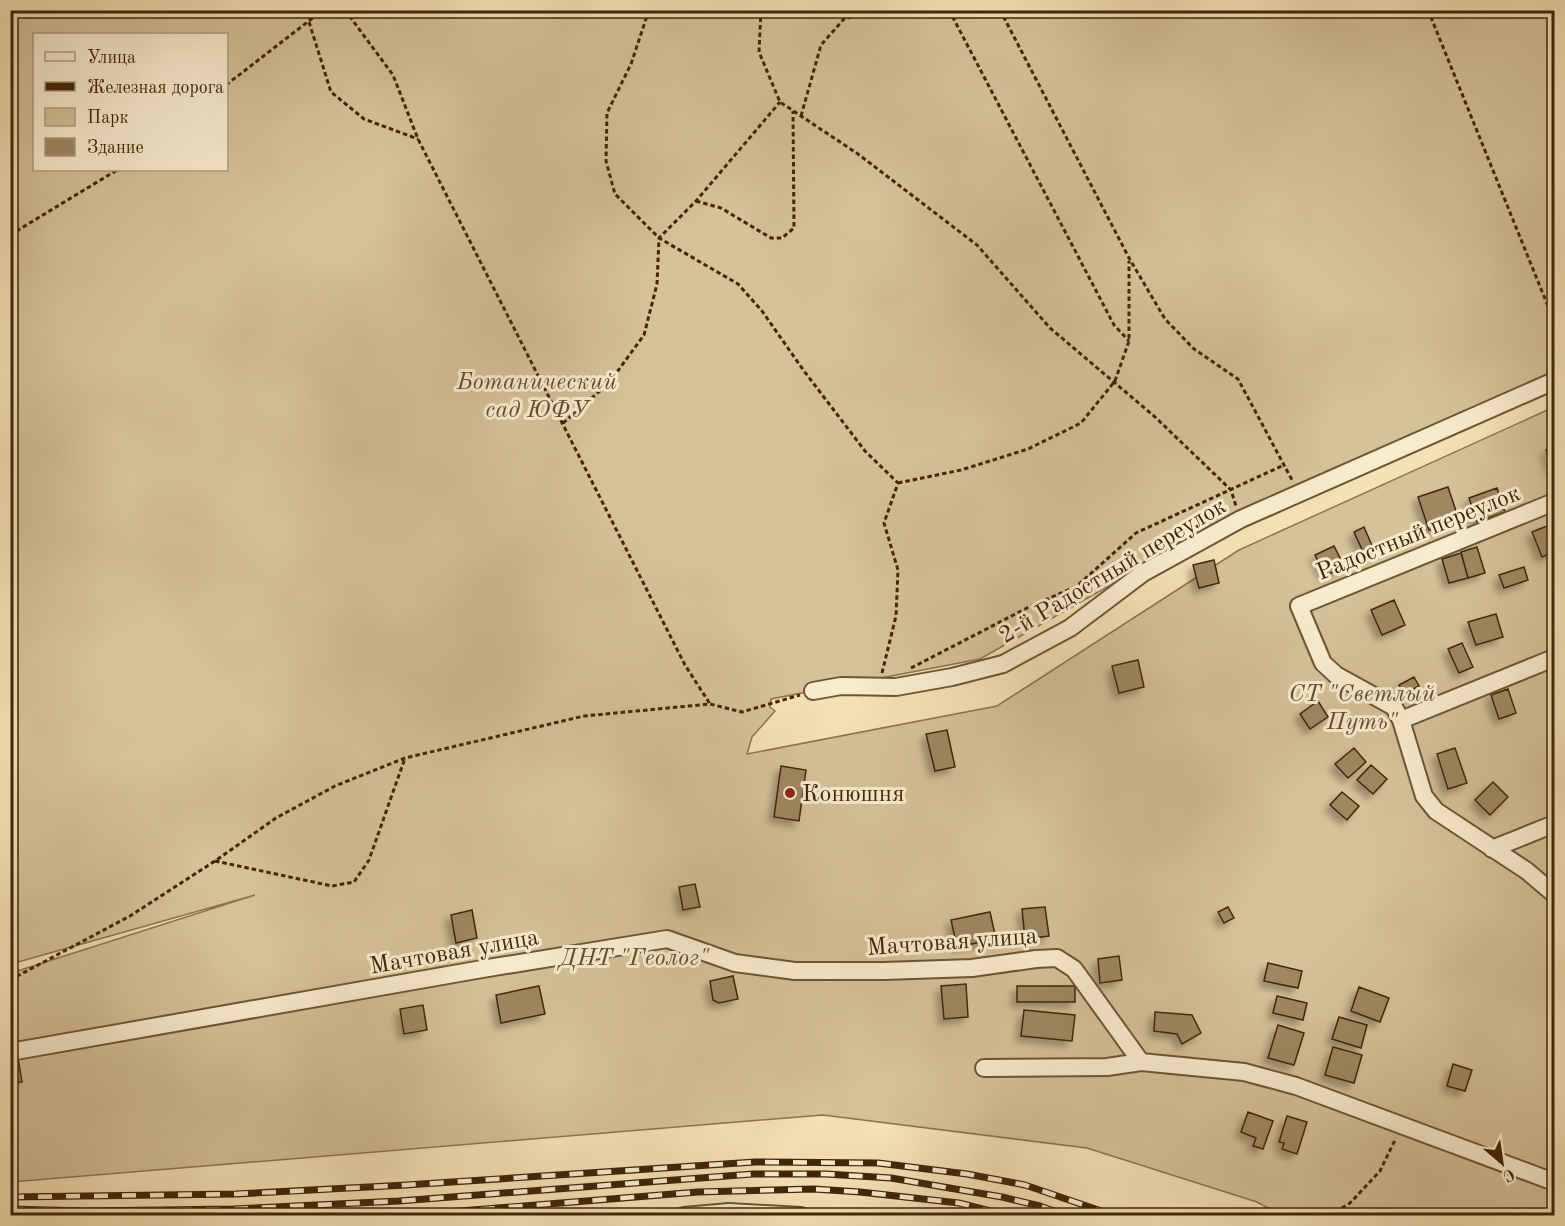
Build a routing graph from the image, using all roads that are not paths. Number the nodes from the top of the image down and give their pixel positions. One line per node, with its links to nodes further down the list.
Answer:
1 (1554, 381): 4 (street, 2-й Радостный переулок)
2 (1554, 502): 5 (street, Радостный переулок)
3 (1554, 658): 5 (street)
4 (813, 691)
5 (1401, 720): 7 (street)
6 (1554, 824): 7 (street)
7 (1492, 849): 8 (street)
8 (1554, 894)
9 (10, 1052): 10 (street, Мачтовая улица)
10 (1141, 1062): 11 (street); 12 (street)
11 (984, 1068)
12 (1554, 1182)
13 (684, 1215): 14 (street)
14 (801, 1215)

